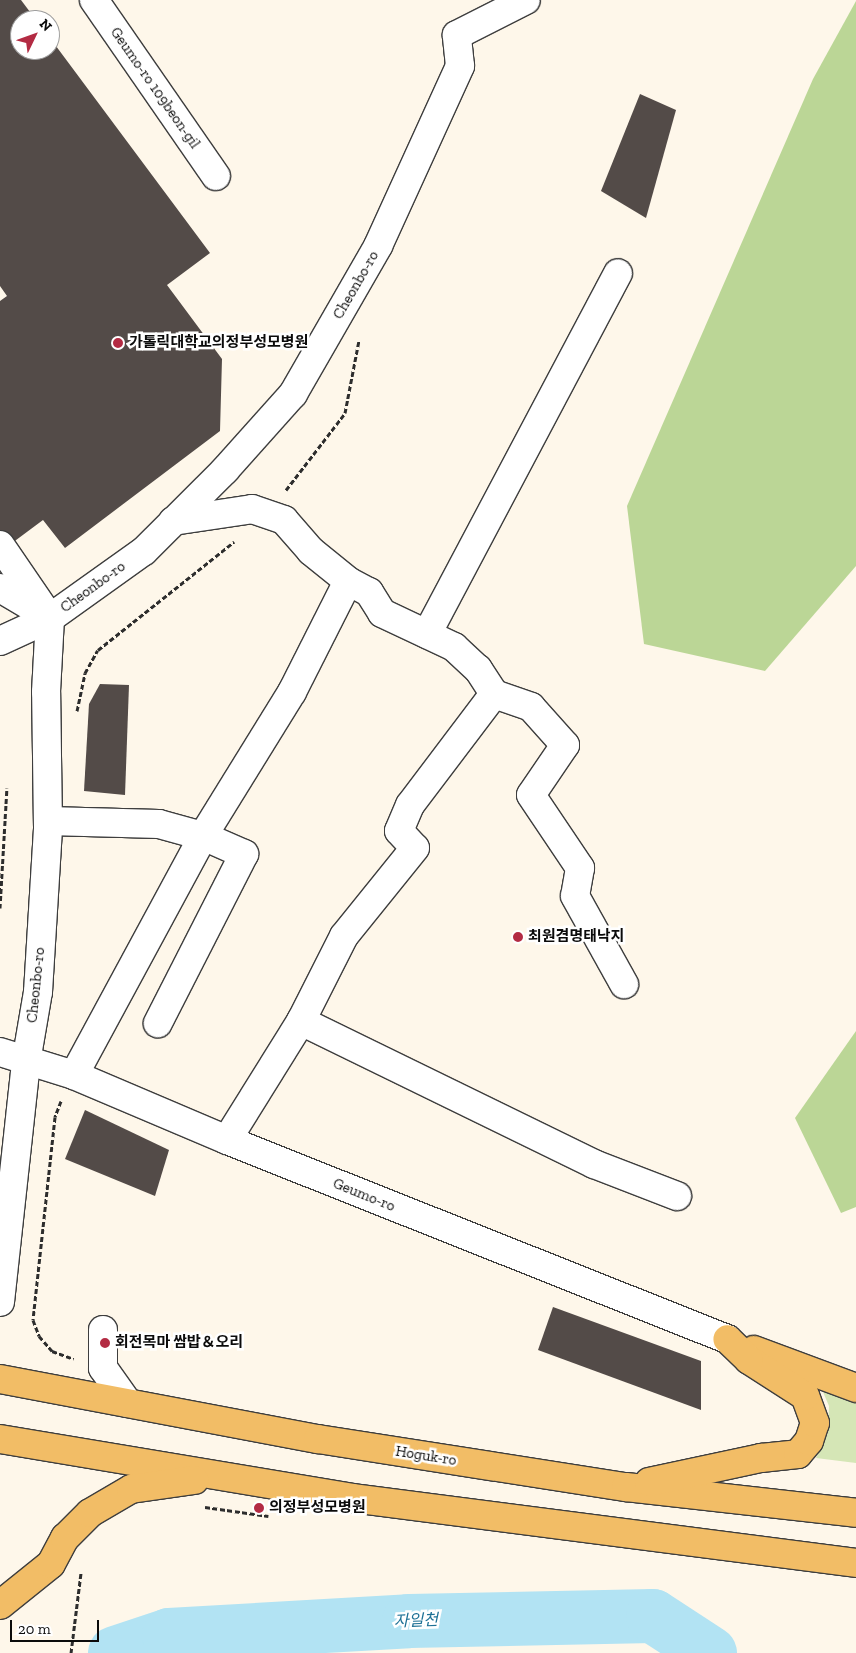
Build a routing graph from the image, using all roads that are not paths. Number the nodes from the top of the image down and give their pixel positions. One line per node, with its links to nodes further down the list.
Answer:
1 (94, 0): 3 (street, Geumo-ro 109beon-gil)
2 (526, 0): 5 (street, Cheonbo-ro)
3 (216, 176)
4 (618, 274): 10 (street)
5 (174, 521): 7 (street); 9 (street, Cheonbo-ro)
6 (0, 545): 9 (street)
7 (348, 581): 10 (street); 14 (street)
8 (0, 588): 9 (street)
9 (50, 618): 11 (street); 13 (street, Cheonbo-ro)
10 (427, 634): 12 (street)
11 (0, 641)
12 (494, 694): 15 (street); 16 (street)
13 (48, 821): 14 (street); 19 (street, Cheonbo-ro)
14 (203, 836): 17 (street); 20 (street)
15 (624, 984)
16 (301, 1021): 21 (street); 22 (street)
17 (158, 1023)
18 (0, 1052): 19 (street, Geumo-ro)
19 (26, 1062): 20 (street, Geumo-ro); 23 (street, Cheonbo-ro)
20 (74, 1075): 21 (street, Geumo-ro)
21 (227, 1140): 25 (street, Geumo-ro)
22 (677, 1196)
23 (0, 1302)
24 (103, 1330): 28 (street)
25 (728, 1339): 27 (main road); 31 (main road)
26 (0, 1379): 28 (main road, Hoguk-ro)
27 (856, 1388)
28 (128, 1403): 31 (main road, Hoguk-ro)
29 (0, 1439): 30 (main road)
30 (237, 1479): 33 (main road); 34 (main road)
31 (626, 1487): 32 (main road, Hoguk-ro)
32 (856, 1513)
33 (856, 1563)
34 (0, 1605)

